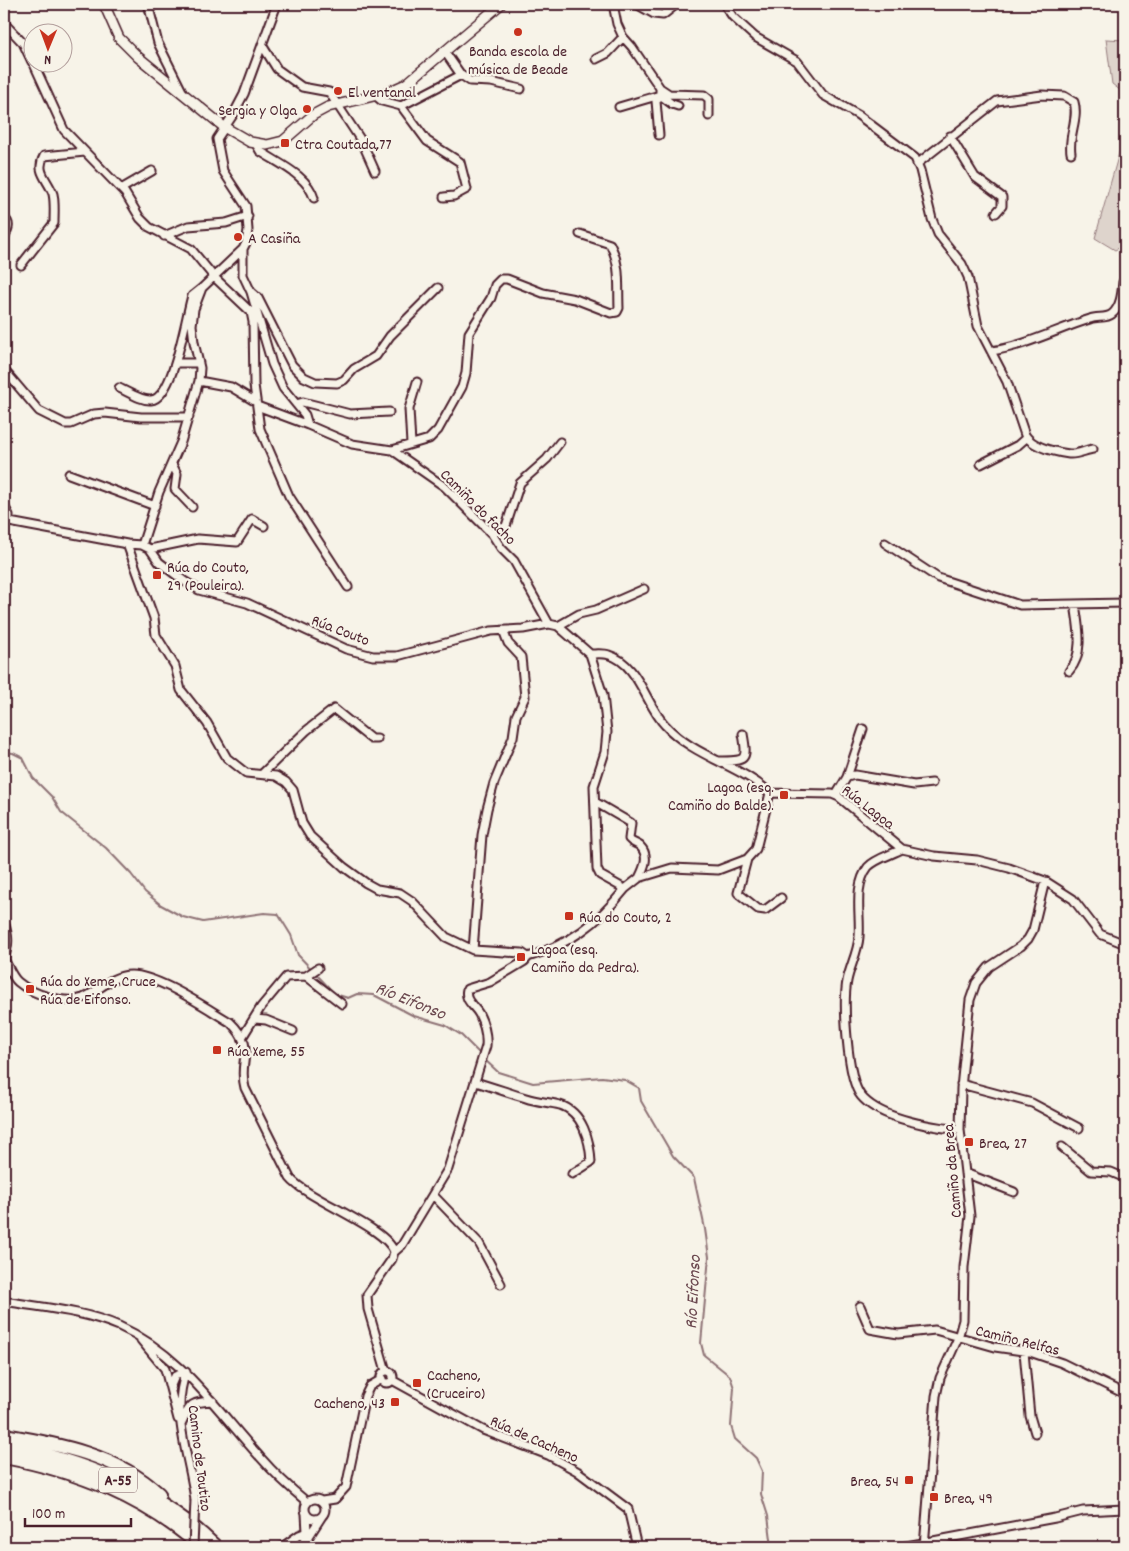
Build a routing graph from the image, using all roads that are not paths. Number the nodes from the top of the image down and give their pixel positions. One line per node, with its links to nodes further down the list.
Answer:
1 (104, 4): 20 (street)
2 (148, 4): 20 (street)
3 (277, 4): 13 (street)
4 (501, 4): 14 (street)
5 (613, 4): 11 (street)
6 (636, 4): 7 (street)
7 (678, 4)
8 (724, 4): 33 (street)
9 (4, 8): 10 (street)
10 (5, 23): 12 (street)
11 (623, 37): 15 (street); 19 (street)
12 (22, 42)
13 (262, 45): 22 (street); 27 (street)
14 (446, 52): 17 (street); 21 (street)
15 (596, 59)
16 (38, 72): 31 (street)
17 (461, 75): 18 (street); 23 (street)
18 (521, 89)
19 (660, 91): 24 (street); 25 (street); 26 (street); 28 (street)
20 (185, 95): 27 (street)
21 (376, 96): 22 (street); 23 (street)
22 (337, 104): 30 (street); 35 (street)
23 (402, 106): 37 (street)
24 (678, 106)
25 (619, 107)
26 (709, 116)
27 (224, 127): 30 (street); 40 (street)
28 (659, 135)
29 (950, 136): 32 (street); 33 (street); 39 (street)
30 (256, 144): 38 (street)
31 (85, 152): 36 (street); 46 (street)
32 (1071, 153)
33 (917, 164): 54 (street)
34 (152, 171): 36 (street)
35 (375, 171)
36 (121, 189): 43 (street)
37 (444, 197)
38 (314, 198)
39 (996, 213)
40 (248, 216): 43 (street); 45 (street)
41 (4, 218): 44 (street)
42 (580, 234): 68 (street)
43 (164, 236): 47 (street)
44 (4, 238)
45 (243, 249): 47 (street); 51 (street)
46 (20, 265)
47 (214, 277): 49 (street); 52 (street)
48 (1123, 282): 54 (street)
49 (202, 288): 55 (street); 56 (street)
50 (438, 288): 51 (street)
51 (251, 292): 53 (street)
52 (253, 322): 53 (street); 62 (street)
53 (268, 347): 61 (street)
54 (991, 351): 66 (street)
55 (176, 363): 56 (street); 60 (street)
56 (199, 363): 58 (street)
57 (5, 371): 64 (street)
58 (200, 381): 62 (street); 64 (street)
59 (417, 382): 68 (street)
60 (119, 388)
61 (296, 404): 63 (street); 65 (street)
62 (258, 405): 65 (street); 84 (street)
63 (389, 412)
64 (189, 417): 71 (street)
65 (308, 424): 70 (street)
66 (1026, 438): 69 (street); 72 (street)
67 (560, 442): 79 (street)
68 (411, 444): 70 (street)
69 (1093, 449)
70 (392, 450): 79 (street, Camiño do facho)
71 (172, 464): 75 (street); 76 (street)
72 (981, 464)
73 (69, 474): 75 (street)
74 (4, 506): 77 (street)
75 (155, 506): 82 (street)
76 (192, 507)
77 (7, 522): 81 (street)
78 (264, 526): 83 (street)
79 (492, 534): 88 (street, Camiño do facho)
80 (885, 543): 87 (street)
81 (127, 544): 82 (street); 97 (street)
82 (142, 544): 83 (street, Rúa Couto)
83 (150, 549): 90 (street, Rúa Couto)
84 (348, 587)
85 (644, 589): 89 (street)
86 (1125, 603): 87 (street)
87 (1075, 604): 92 (street)
88 (549, 624): 89 (street); 90 (street, Rúa Couto)
89 (558, 626): 91 (street)
90 (503, 630): 111 (street)
91 (590, 654): 96 (street); 102 (street)
92 (1069, 672)
93 (863, 729): 98 (street)
94 (743, 734): 96 (street)
95 (376, 739): 97 (street)
96 (716, 762): 100 (street)
97 (263, 774): 111 (street)
98 (847, 777): 99 (street); 101 (street)
99 (932, 783)
100 (770, 793): 101 (street, Rúa Lagoa); 104 (street)
101 (836, 795): 103 (street, Rúa Lagoa)
102 (595, 802): 105 (street); 107 (street)
103 (902, 849): 106 (street, Rúa Lagoa); 121 (street)
104 (747, 859): 105 (street); 108 (street)
105 (639, 878): 107 (street)
106 (1045, 881): 110 (street, Rúa Lagoa); 119 (street, Camiño da Brea)
107 (625, 889): 112 (street)
108 (781, 898)
109 (4, 922): 113 (street)
110 (1125, 944)
111 (473, 950): 112 (street)
112 (528, 957): 118 (street)
113 (4, 959): 117 (street)
114 (342, 1004): 115 (street)
115 (255, 1019): 116 (street); 117 (street)
116 (293, 1032)
117 (243, 1036): 128 (street)
118 (475, 1082): 124 (street); 127 (street)
119 (961, 1084): 120 (street); 121 (street, Camiño da Brea)
120 (1079, 1128)
121 (960, 1130): 123 (street, Camiño da Brea)
122 (1062, 1147): 125 (street)
123 (965, 1173): 126 (street); 133 (street, Camiño da Brea)
124 (572, 1174)
125 (1125, 1178)
126 (1014, 1192)
127 (433, 1195): 128 (street); 129 (street)
128 (394, 1252): 135 (street)
129 (501, 1284)
130 (4, 1301): 132 (street)
131 (860, 1306): 133 (street, Camiño Relfas)
132 (137, 1336): 136 (street); 139 (street)
133 (958, 1338): 134 (street, Camiño Relfas); 155 (street, Camiño da Brea)
134 (1024, 1352): 140 (street, Camiño Relfas); 143 (street)
135 (386, 1371): 137 (street); 138 (street)
136 (186, 1372): 139 (street); 141 (street); 142 (street, Camino de Toutizo)
137 (382, 1379): 138 (street); 147 (street)
138 (392, 1380): 160 (street, Rúa de Cacheno)
139 (170, 1388): 142 (street)
140 (1125, 1394)
141 (213, 1401): 142 (street); 148 (street)
142 (180, 1425): 156 (street, Camino de Toutizo, bridge)
143 (1035, 1433)
144 (4, 1435): 150 (highway)
145 (4, 1446): 150 (highway, A-55)
146 (4, 1457): 157 (highway, A-55)
147 (322, 1501): 148 (street); 152 (street)
148 (307, 1502): 151 (street)
149 (1125, 1509): 155 (street)
150 (170, 1510): 158 (highway, A-55)
151 (306, 1514): 152 (street); 153 (street)
152 (322, 1516): 154 (street)
153 (307, 1532): 154 (street); 159 (street)
154 (304, 1544)
155 (924, 1545): 161 (street)
156 (193, 1547)
157 (201, 1547)
158 (216, 1547)
159 (282, 1547)
160 (637, 1547)
161 (901, 1547)

